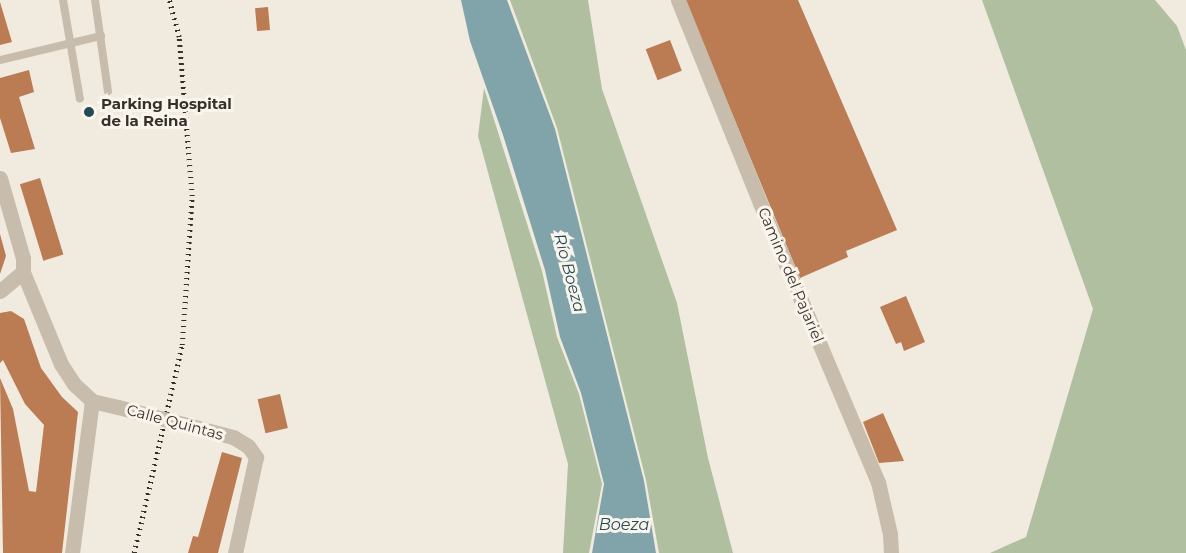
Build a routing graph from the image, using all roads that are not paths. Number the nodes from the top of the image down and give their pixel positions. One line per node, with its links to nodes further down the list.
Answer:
1 (63, 0): 5 (lane)
2 (95, 0): 4 (lane)
3 (678, 0): 15 (street, Camino del Pajariel)
4 (101, 36): 5 (lane); 7 (lane)
5 (72, 41): 6 (lane); 8 (lane)
6 (0, 60)
7 (108, 91)
8 (80, 99)
9 (0, 178): 10 (street)
10 (23, 272): 11 (street); 12 (street)
11 (0, 291)
12 (92, 401): 13 (street); 14 (street, Calle Quintas, bridge)
13 (72, 553)
14 (235, 553)
15 (891, 553)

